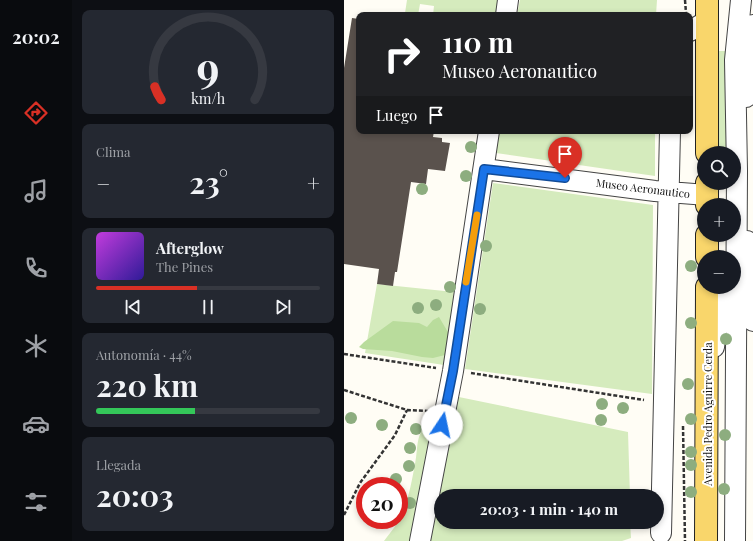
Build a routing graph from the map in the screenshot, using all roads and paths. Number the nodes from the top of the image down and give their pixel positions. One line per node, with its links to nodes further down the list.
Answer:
1 (508, 0): 4 (lane)
2 (685, 0): 5 (path)
3 (741, 0): 11 (lane)
4 (506, 12)
5 (686, 12)
6 (701, 17): 10 (main road)
7 (753, 25): 18 (lane)
8 (489, 134): 12 (lane)
9 (670, 134): 14 (lane)
10 (707, 146)
11 (737, 146)
12 (484, 169): 14 (lane, Museo Aeronautico); 20 (lane)
13 (737, 190): 30 (lane)
14 (668, 192): 15 (lane, Museo Aeronautico); 27 (lane)
15 (707, 194)
16 (707, 294): 23 (main road, Avenida Pedro Aguirre Cerda)
17 (721, 294): 23 (lane)
18 (753, 320)
19 (344, 354): 20 (path)
20 (453, 371): 22 (path); 25 (lane)
21 (344, 390): 24 (path)
22 (644, 400)
23 (707, 404): 29 (main road, Avenida Pedro Aguirre Cerda)
24 (407, 410): 25 (path); 26 (path)
25 (445, 411): 28 (lane)
26 (344, 515)
27 (661, 533)
28 (420, 541)
29 (706, 541)
30 (735, 541)

